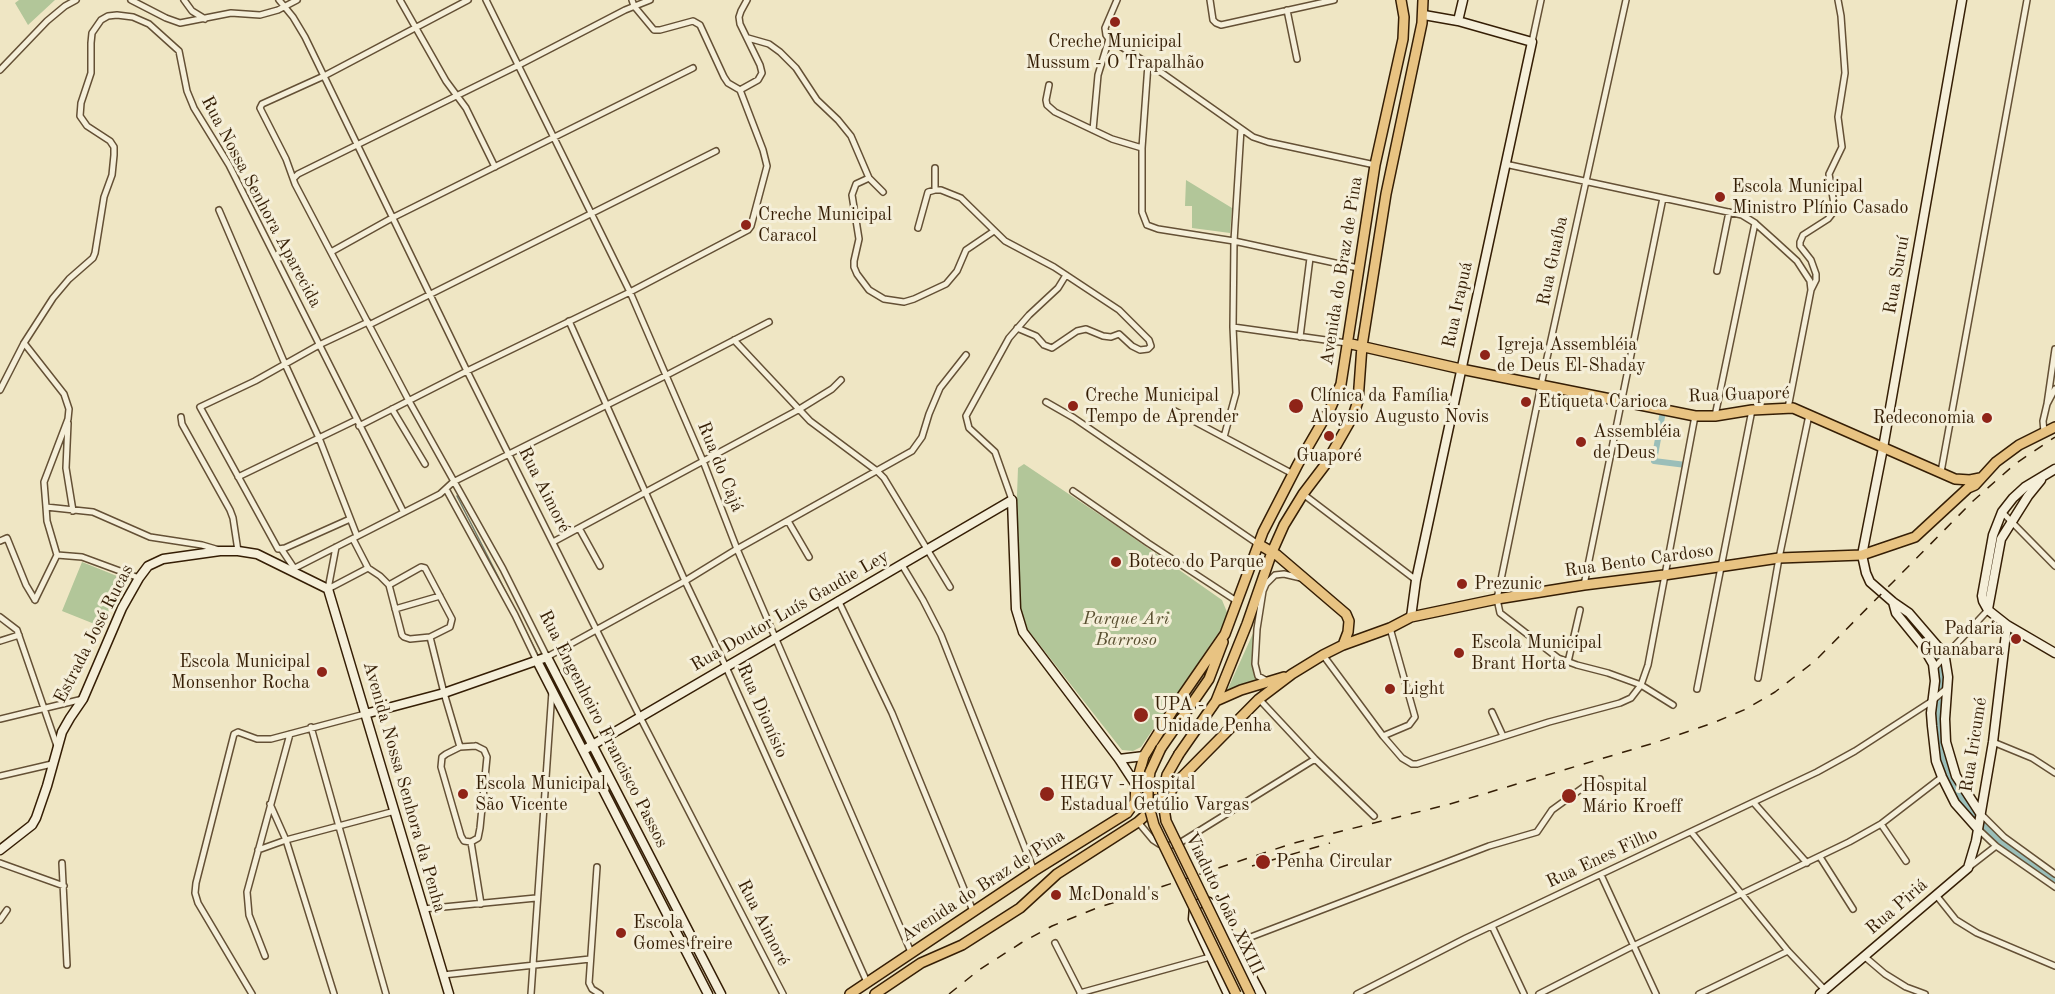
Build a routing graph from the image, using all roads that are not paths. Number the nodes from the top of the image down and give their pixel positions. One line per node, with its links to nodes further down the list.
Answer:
1 (76, 0): 23 (street)
2 (131, 0): 28 (street)
3 (184, 0): 28 (street)
4 (279, 0): 25 (street, Rua Aimoré)
5 (297, 0): 25 (street)
6 (400, 0): 30 (street)
7 (468, 0): 30 (street)
8 (486, 0): 36 (street, Rua do Cajá)
9 (650, 0): 24 (street)
10 (747, 0): 31 (street)
11 (1117, 0): 32 (street)
12 (1210, 0): 26 (street)
13 (1334, 0): 22 (street)
14 (1401, 0): 50 (main road, Avenida do Braz de Pina)
15 (1424, 0): 27 (main road, Avenida do Braz de Pina)
16 (1463, 0): 29 (street)
17 (1541, 0): 33 (street, Rua Irapuá)
18 (1626, 0): 55 (street, Rua Guaíba)
19 (1839, 0): 72 (street)
20 (1962, 0): 116 (street, Rua Suruí)
21 (2027, 0): 122 (street)
22 (1315, 2): 26 (street)
23 (65, 3): 38 (street)
24 (633, 3): 36 (street); 41 (street)
25 (284, 7): 28 (street); 39 (street, Rua Aimoré)
26 (1287, 10): 34 (street)
27 (1424, 15): 29 (street); 85 (main road, Avenida do Braz de Pina)
28 (205, 20)
29 (1458, 21): 33 (street)
30 (415, 27): 39 (street); 42 (street)
31 (748, 38): 41 (street); 54 (street)
32 (1109, 39): 35 (street); 44 (street)
33 (1532, 42): 49 (street, Rua Irapuá)
34 (1297, 59)
35 (1148, 64): 43 (street); 47 (street)
36 (519, 65): 42 (street); 45 (street, Rua do Cajá)
37 (693, 68): 45 (street)
38 (0, 70)
39 (324, 76): 46 (street, Rua Aimoré); 53 (street, Rua Engenheiro Francisco Passos)
40 (1049, 85): 44 (street)
41 (740, 90): 73 (street)
42 (456, 95): 46 (street); 51 (street)
43 (1240, 129): 50 (street); 66 (street)
44 (1093, 130): 47 (street)
45 (554, 138): 51 (street); 61 (street, Rua do Cajá)
46 (357, 145): 53 (street); 62 (street, Rua Aimoré)
47 (1142, 148): 66 (street)
48 (716, 151): 61 (street)
49 (1505, 164): 55 (street); 89 (street, Rua Irapuá)
50 (1375, 165): 69 (main road, Avenida do Braz de Pina)
51 (495, 167): 62 (street)
52 (935, 168): 56 (street)
53 (294, 178): 67 (street, Rua Engenheiro Francisco Passos)
54 (869, 178): 57 (street); 65 (street)
55 (1586, 182): 58 (street); 93 (street, Rua Guaíba)
56 (935, 190): 64 (street); 65 (street)
57 (883, 192)
58 (1663, 198): 60 (street); 98 (street)
59 (219, 210): 88 (street)
60 (1729, 212): 63 (street); 70 (street)
61 (593, 214): 73 (street, Rua do Cajá); 74 (street)
62 (392, 218): 67 (street); 74 (street, Rua Aimoré)
63 (1755, 223): 72 (street); 108 (street)
64 (918, 228)
65 (994, 231): 71 (street)
66 (1234, 241): 68 (street); 78 (street)
67 (331, 252): 77 (street, Rua Engenheiro Francisco Passos)
68 (1310, 258): 69 (street); 80 (street)
69 (1358, 268): 82 (main road, Avenida do Braz de Pina)
70 (1717, 271)
71 (1066, 274): 79 (street); 79 (street)
72 (1811, 290): 101 (street)
73 (630, 292): 75 (street); 91 (street, Rua do Cajá)
74 (429, 294): 77 (street); 90 (street, Rua Aimoré)
75 (569, 321): 90 (street); 100 (street, Rua Dionísio)
76 (769, 322): 81 (street)
77 (368, 323): 84 (street); 96 (street, Rua Engenheiro Francisco Passos)
78 (1233, 327): 80 (street); 114 (street)
79 (1017, 328): 134 (street)
80 (1300, 337): 82 (street)
81 (734, 340): 91 (street); 103 (street)
82 (1347, 343): 85 (main road, Rua Guaporé); 123 (main road, Avenida do Braz de Pina)
83 (24, 344): 84 (street, Rua Nossa Senhora Aparecida); 95 (street); 110 (street)
84 (319, 345): 88 (street); 111 (street, Rua Nossa Senhora Aparecida)
85 (1362, 346): 89 (main road, Rua Guaporé); 132 (main road, Avenida do Braz de Pina)
86 (2055, 349): 99 (street)
87 (966, 355): 121 (street)
88 (285, 364): 115 (street); 125 (street)
89 (1461, 369): 93 (main road, Rua Guaporé); 167 (street, Rua Irapuá)
90 (466, 371): 96 (street); 117 (street, Rua Aimoré)
91 (665, 376): 100 (street); 118 (street, Rua do Cajá)
92 (842, 380): 103 (street)
93 (1541, 385): 98 (main road, Rua Guaporé); 174 (street, Rua Guaíba)
94 (2055, 389): 99 (street)
95 (0, 390)
96 (409, 401): 102 (street); 128 (street, Rua Engenheiro Francisco Passos)
97 (1046, 402): 146 (street)
98 (1622, 402): 107 (main road, Rua Guaporé); 170 (street)
99 (2047, 404): 113 (street)
100 (606, 405): 117 (street); 131 (street, Rua Dionísio)
101 (1788, 408): 104 (main road, Rua Guaporé); 106 (main road, Rua Guaporé)
102 (392, 410): 111 (street); 119 (street)
103 (798, 410): 118 (street); 121 (street)
104 (1752, 410): 108 (main road, Rua Guaporé); 160 (street)
105 (1175, 411): 114 (street)
106 (1809, 414): 116 (main road, Rua Guaporé); 157 (street)
107 (1695, 416): 108 (main road, Rua Guaporé); 164 (street)
108 (1715, 416)
109 (181, 417): 151 (street)
110 (68, 419): 135 (street); 136 (street)
111 (358, 423): 115 (street); 137 (street, Rua Nossa Senhora Aparecida)
112 (2055, 427): 113 (main road, Rua Bento Cardoso)
113 (2044, 432): 126 (main road, Rua Bento Cardoso)
114 (1224, 437): 123 (street)
115 (319, 438): 125 (street); 139 (street)
116 (1883, 448): 122 (main road, Rua Guaporé); 155 (street, Rua Suruí)
117 (508, 453): 128 (street); 145 (street, Rua Aimoré)
118 (703, 461): 131 (street); 149 (street, Rua do Cajá)
119 (425, 464)
120 (2055, 469): 124 (street)
121 (877, 471): 140 (street); 152 (street)
122 (1941, 472): 127 (main road, Rua Guaporé)
123 (1293, 474): 146 (main road, Avenida do Braz de Pina)
124 (2045, 474): 138 (street); 141 (street)
125 (238, 477): 148 (street)
126 (1980, 478): 127 (main road, Rua Guaporé); 133 (main road, Rua Bento Cardoso)
127 (1955, 479): 133 (main road)
128 (453, 482): 129 (street); 194 (street, Rua Engenheiro Francisco Passos)
129 (446, 489): 137 (street); 194 (street, Rua Engenheiro Francisco Passos)
130 (1073, 491): 176 (street)
131 (645, 492): 142 (street); 168 (street, Rua Dionísio)
132 (1303, 494): 153 (main road, Avenida do Braz de Pina); 167 (street)
133 (1960, 495): 155 (main road, Rua Bento Cardoso)
134 (1012, 500): 152 (street, Rua Doutor Luís Gaudie Ley); 225 (street)
135 (46, 507): 136 (street); 154 (street)
136 (73, 511): 150 (street)
137 (403, 511): 143 (street)
138 (2002, 513): 141 (street); 180 (street)
139 (350, 519): 143 (street); 148 (street)
140 (788, 521): 149 (street); 156 (street)
141 (2010, 522): 161 (street); 180 (street)
142 (579, 528): 145 (street); 159 (street)
143 (355, 538): 147 (street); 162 (street)
144 (0, 541): 154 (street)
145 (553, 542): 185 (street, Rua Aimoré)
146 (1258, 544): 153 (main road); 176 (main road, Avenida do Braz de Pina)
147 (336, 547): 163 (street); 172 (street)
148 (283, 549): 163 (street)
149 (737, 549): 168 (street); 189 (street, Rua do Cajá)
150 (220, 551): 151 (street, Estrada José Rucas); 165 (street, Estrada José Rucas)
151 (238, 551): 163 (street, Estrada José Rucas)
152 (928, 551): 158 (street, Rua Doutor Luís Gaudie Ley); 171 (street)
153 (1272, 552): 166 (main road); 210 (main road, Avenida do Braz de Pina)
154 (57, 555): 165 (street)
155 (1862, 555): 157 (main road, Rua Bento Cardoso); 177 (street)
156 (809, 557)
157 (1779, 558): 160 (main road, Rua Bento Cardoso); 200 (street)
158 (902, 565): 175 (street, Rua Doutor Luís Gaudie Ley); 257 (street)
159 (600, 566)
160 (1722, 566): 164 (main road, Rua Bento Cardoso); 203 (street)
161 (2055, 566)
162 (368, 568): 169 (street); 172 (street)
163 (292, 569): 172 (street, Estrada José Rucas)
164 (1664, 575): 170 (main road, Rua Bento Cardoso); 202 (street)
165 (139, 578): 207 (street, Estrada José Rucas)
166 (1305, 579): 191 (main road); 201 (street)
167 (1416, 580): 182 (street, Rua Irapuá)
168 (685, 581): 185 (street); 197 (street, Rua Dionísio)
169 (389, 585): 173 (street); 178 (street)
170 (1584, 585): 174 (main road, Rua Bento Cardoso)
171 (950, 587)
172 (328, 589): 214 (street, Avenida Nossa Senhora da Penha)
173 (440, 596): 178 (street); 188 (street)
174 (1497, 599): 182 (main road, Rua Bento Cardoso); 196 (street)
175 (838, 600): 189 (street, Rua Doutor Luís Gaudie Ley); 270 (street)
176 (1238, 602): 186 (main road, Avenida do Braz de Pina)
177 (1893, 602): 195 (street); 198 (street)
178 (395, 609): 188 (street)
179 (1580, 610): 196 (street)
180 (1988, 610): 183 (street); 195 (street)
181 (0, 617): 187 (street)
182 (1411, 617): 184 (main road, Rua Bento Cardoso)
183 (2007, 625): 192 (street); 221 (street, Rua Iricumé)
184 (1390, 628): 191 (main road, Rua Bento Cardoso); 219 (street)
185 (598, 630): 194 (street); 215 (street, Rua Aimoré)
186 (1225, 634): 226 (main road, Avenida do Braz de Pina); 301 (main road, bridge)
187 (19, 635): 190 (street); 212 (street)
188 (430, 637): 206 (street)
189 (776, 638): 197 (street, Rua Doutor Luís Gaudie Ley); 277 (street, Rua do Cajá)
190 (0, 641)
191 (1343, 645): 193 (main road, Rua Bento Cardoso)
192 (2055, 653)
193 (1323, 655): 199 (main road, Rua Bento Cardoso); 219 (street)
194 (542, 659): 205 (street, Rua Engenheiro Francisco Passos); 206 (street); 224 (street, Rua Engenheiro Francisco Passos)
195 (1943, 659): 198 (street); 204 (street)
196 (1568, 662): 202 (street)
197 (726, 666): 215 (street, Rua Doutor Luís Gaudie Ley); 286 (street, Rua Dionísio)
198 (1935, 667): 209 (street)
199 (1292, 674): 201 (main road); 208 (main road, Avenida do Braz de Pina)
200 (1758, 678)
201 (1269, 682): 210 (main road)
202 (1641, 685): 211 (street); 220 (street)
203 (1697, 689)
204 (1945, 690): 209 (street, Rua Enes Filho); 240 (street)
205 (552, 691): 224 (street, Rua Engenheiro Francisco Passos); 264 (street)
206 (444, 693): 214 (street); 223 (street)
207 (83, 699): 212 (street); 222 (street, Estrada José Rucas)
208 (1259, 699): 227 (street); 233 (main road, Avenida do Braz de Pina)
209 (1934, 699): 231 (street); 236 (street, Rua Enes Filho)
210 (1216, 701): 302 (main road, Viaduto João XXIII, bridge)
211 (1673, 705)
212 (44, 708): 216 (street); 222 (street)
213 (1492, 712): 220 (street)
214 (365, 714): 217 (street); 238 (street, Avenida Nossa Senhora da Penha)
215 (640, 717): 224 (street, Rua Doutor Luís Gaudie Ley); 296 (street, Rua Aimoré)
216 (0, 719)
217 (311, 727): 218 (street); 243 (street)
218 (290, 734): 237 (street); 288 (street)
219 (1383, 736): 220 (street)
220 (1503, 736)
221 (1993, 742): 229 (street); 240 (street, Rua Iricumé)
222 (57, 746): 228 (street, Estrada José Rucas)
223 (460, 747): 246 (street); 246 (street)
224 (589, 747): 265 (street, Rua Engenheiro Francisco Passos)
225 (1119, 759): 226 (street); 234 (street)
226 (1143, 759): 234 (main road, Avenida do Braz de Pina); 235 (main road)
227 (1315, 759): 239 (street); 241 (street)
228 (52, 764): 230 (street); 248 (street, Estrada José Rucas)
229 (2055, 773)
230 (0, 776)
231 (1942, 777): 240 (street); 242 (street)
232 (1600, 778): 274 (street)
233 (1179, 780): 235 (main road); 241 (main road, Avenida do Braz de Pina)
234 (1136, 785): 235 (main road); 257 (main road, Avenida do Braz de Pina)
235 (1159, 790)
236 (1754, 803): 244 (street, Rua Enes Filho); 254 (street)
237 (270, 804): 245 (street); 249 (street)
238 (395, 811): 243 (street); 267 (street, Avenida Nossa Senhora da Penha)
239 (1374, 816)
240 (1979, 821): 247 (street); 256 (street, Rua Iricumé); 258 (street)
241 (1138, 822): 298 (main road, Avenida do Braz de Pina)
242 (1881, 824): 250 (street); 251 (street)
243 (339, 826): 245 (street); 290 (street)
244 (1692, 832): 259 (street, Rua Enes Filho); 262 (street)
245 (285, 840): 249 (street); 289 (street)
246 (471, 842): 266 (street)
247 (1996, 846): 256 (street, Rua Piriá); 261 (street)
248 (0, 850)
249 (258, 850): 278 (street)
250 (1820, 857): 254 (street); 268 (street)
251 (1906, 861)
252 (0, 863): 260 (street)
253 (62, 863): 260 (street)
254 (1807, 863): 262 (street)
255 (597, 867): 281 (street)
256 (1968, 868): 263 (street, Rua Piriá)
257 (1034, 871): 270 (main road, Avenida do Braz de Pina)
258 (2055, 874)
259 (1600, 875): 272 (street, Rua Enes Filho); 275 (street)
260 (64, 886): 283 (street)
261 (2055, 887)
262 (1741, 894): 275 (street); 276 (street)
263 (1936, 895): 280 (street, Rua Piriá); 284 (street)
264 (536, 898): 266 (street); 282 (street)
265 (665, 898): 294 (street, Rua Engenheiro Francisco Passos); 295 (street, Rua Engenheiro Francisco Passos)
266 (481, 904): 267 (street)
267 (423, 909): 285 (street, Avenida Nossa Senhora da Penha)
268 (1853, 909)
269 (7, 910): 271 (street)
270 (973, 911): 277 (main road, Avenida do Braz de Pina)
271 (0, 920)
272 (1492, 926): 304 (street, Rua Enes Filho); 305 (street)
273 (1054, 943): 299 (street)
274 (1235, 944): 279 (street); 303 (street)
275 (1634, 946): 306 (street); 307 (street)
276 (1788, 951): 287 (street); 308 (street)
277 (911, 952): 286 (main road, Avenida do Braz de Pina)
278 (265, 956)
279 (1210, 957): 299 (street); 300 (street)
280 (1865, 957): 287 (street, Rua Piriá); 309 (street)
281 (590, 959): 282 (street); 293 (street)
282 (532, 964): 285 (street); 292 (street)
283 (67, 965)
284 (2055, 966)
285 (443, 975): 291 (street, Avenida Nossa Senhora da Penha)
286 (867, 981): 297 (main road, Avenida do Braz de Pina)
287 (1822, 992)
288 (252, 994)
289 (334, 994)
290 (386, 994)
291 (449, 994)
292 (531, 994)
293 (600, 994)
294 (708, 994)
295 (721, 994)
296 (783, 994)
297 (850, 994)
298 (875, 994)
299 (1081, 994)
300 (1228, 994)
301 (1236, 994)
302 (1250, 994)
303 (1261, 994)
304 (1357, 994)
305 (1524, 994)
306 (1539, 994)
307 (1656, 994)
308 (1700, 994)
309 (1925, 994)

